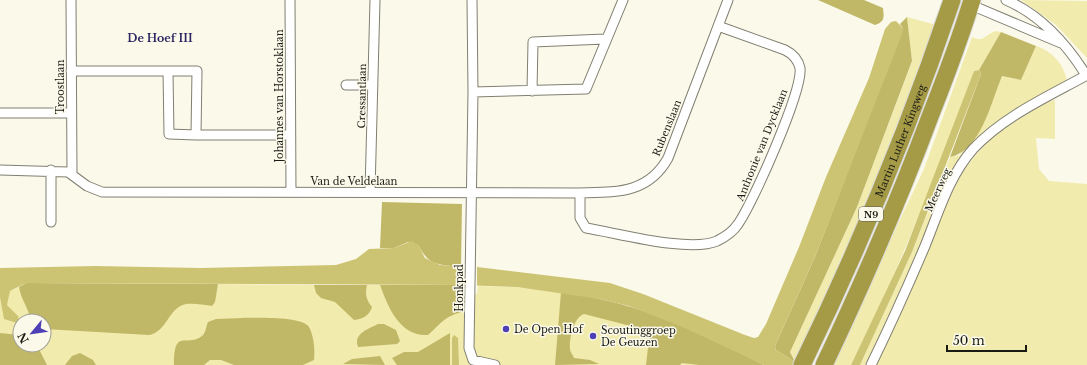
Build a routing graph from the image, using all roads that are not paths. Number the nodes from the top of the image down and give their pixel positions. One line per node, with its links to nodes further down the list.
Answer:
1 (71, 0): 13 (street, Troostlaan)
2 (290, 0): 23 (street, Johannes van Horstoklaan)
3 (375, 0): 17 (street, Cressantlaan)
4 (472, 0): 19 (street)
5 (623, 0): 11 (street)
6 (728, 0): 10 (street, Rubenslaan)
7 (952, 0): 33 (highway, Martin Luther Kingweg / N9)
8 (1006, 0): 12 (street)
9 (971, 3): 12 (street); 34 (highway, Martin Luther Kingweg / N9)
10 (718, 26): 30 (street, Rubenslaan); 30 (street, Anthonie van Dycklaan)
11 (605, 40): 18 (street); 18 (street)
12 (1064, 45): 15 (street)
13 (71, 71): 14 (street); 21 (street, Troostlaan)
14 (168, 72): 22 (street); 22 (street)
15 (1086, 75): 35 (street, Meerweg)
16 (346, 85): 17 (street)
17 (373, 85): 28 (street, Cressantlaan)
18 (532, 91): 19 (street)
19 (473, 92): 29 (street)
20 (0, 113): 21 (street)
21 (71, 113): 26 (street, Troostlaan)
22 (196, 135): 23 (street)
23 (290, 135): 27 (street, Johannes van Horstoklaan)
24 (0, 170): 25 (street)
25 (51, 170): 26 (street); 31 (street)
26 (72, 173): 27 (street, Van de Veldelaan)
27 (291, 192): 28 (street, Van de Veldelaan)
28 (370, 192): 29 (street, Van de Veldelaan)
29 (471, 193): 30 (street, Rubenslaan); 32 (street, Honkpad)
30 (580, 193)
31 (51, 222)
32 (495, 365)
33 (802, 365)
34 (824, 365)
35 (871, 365)

